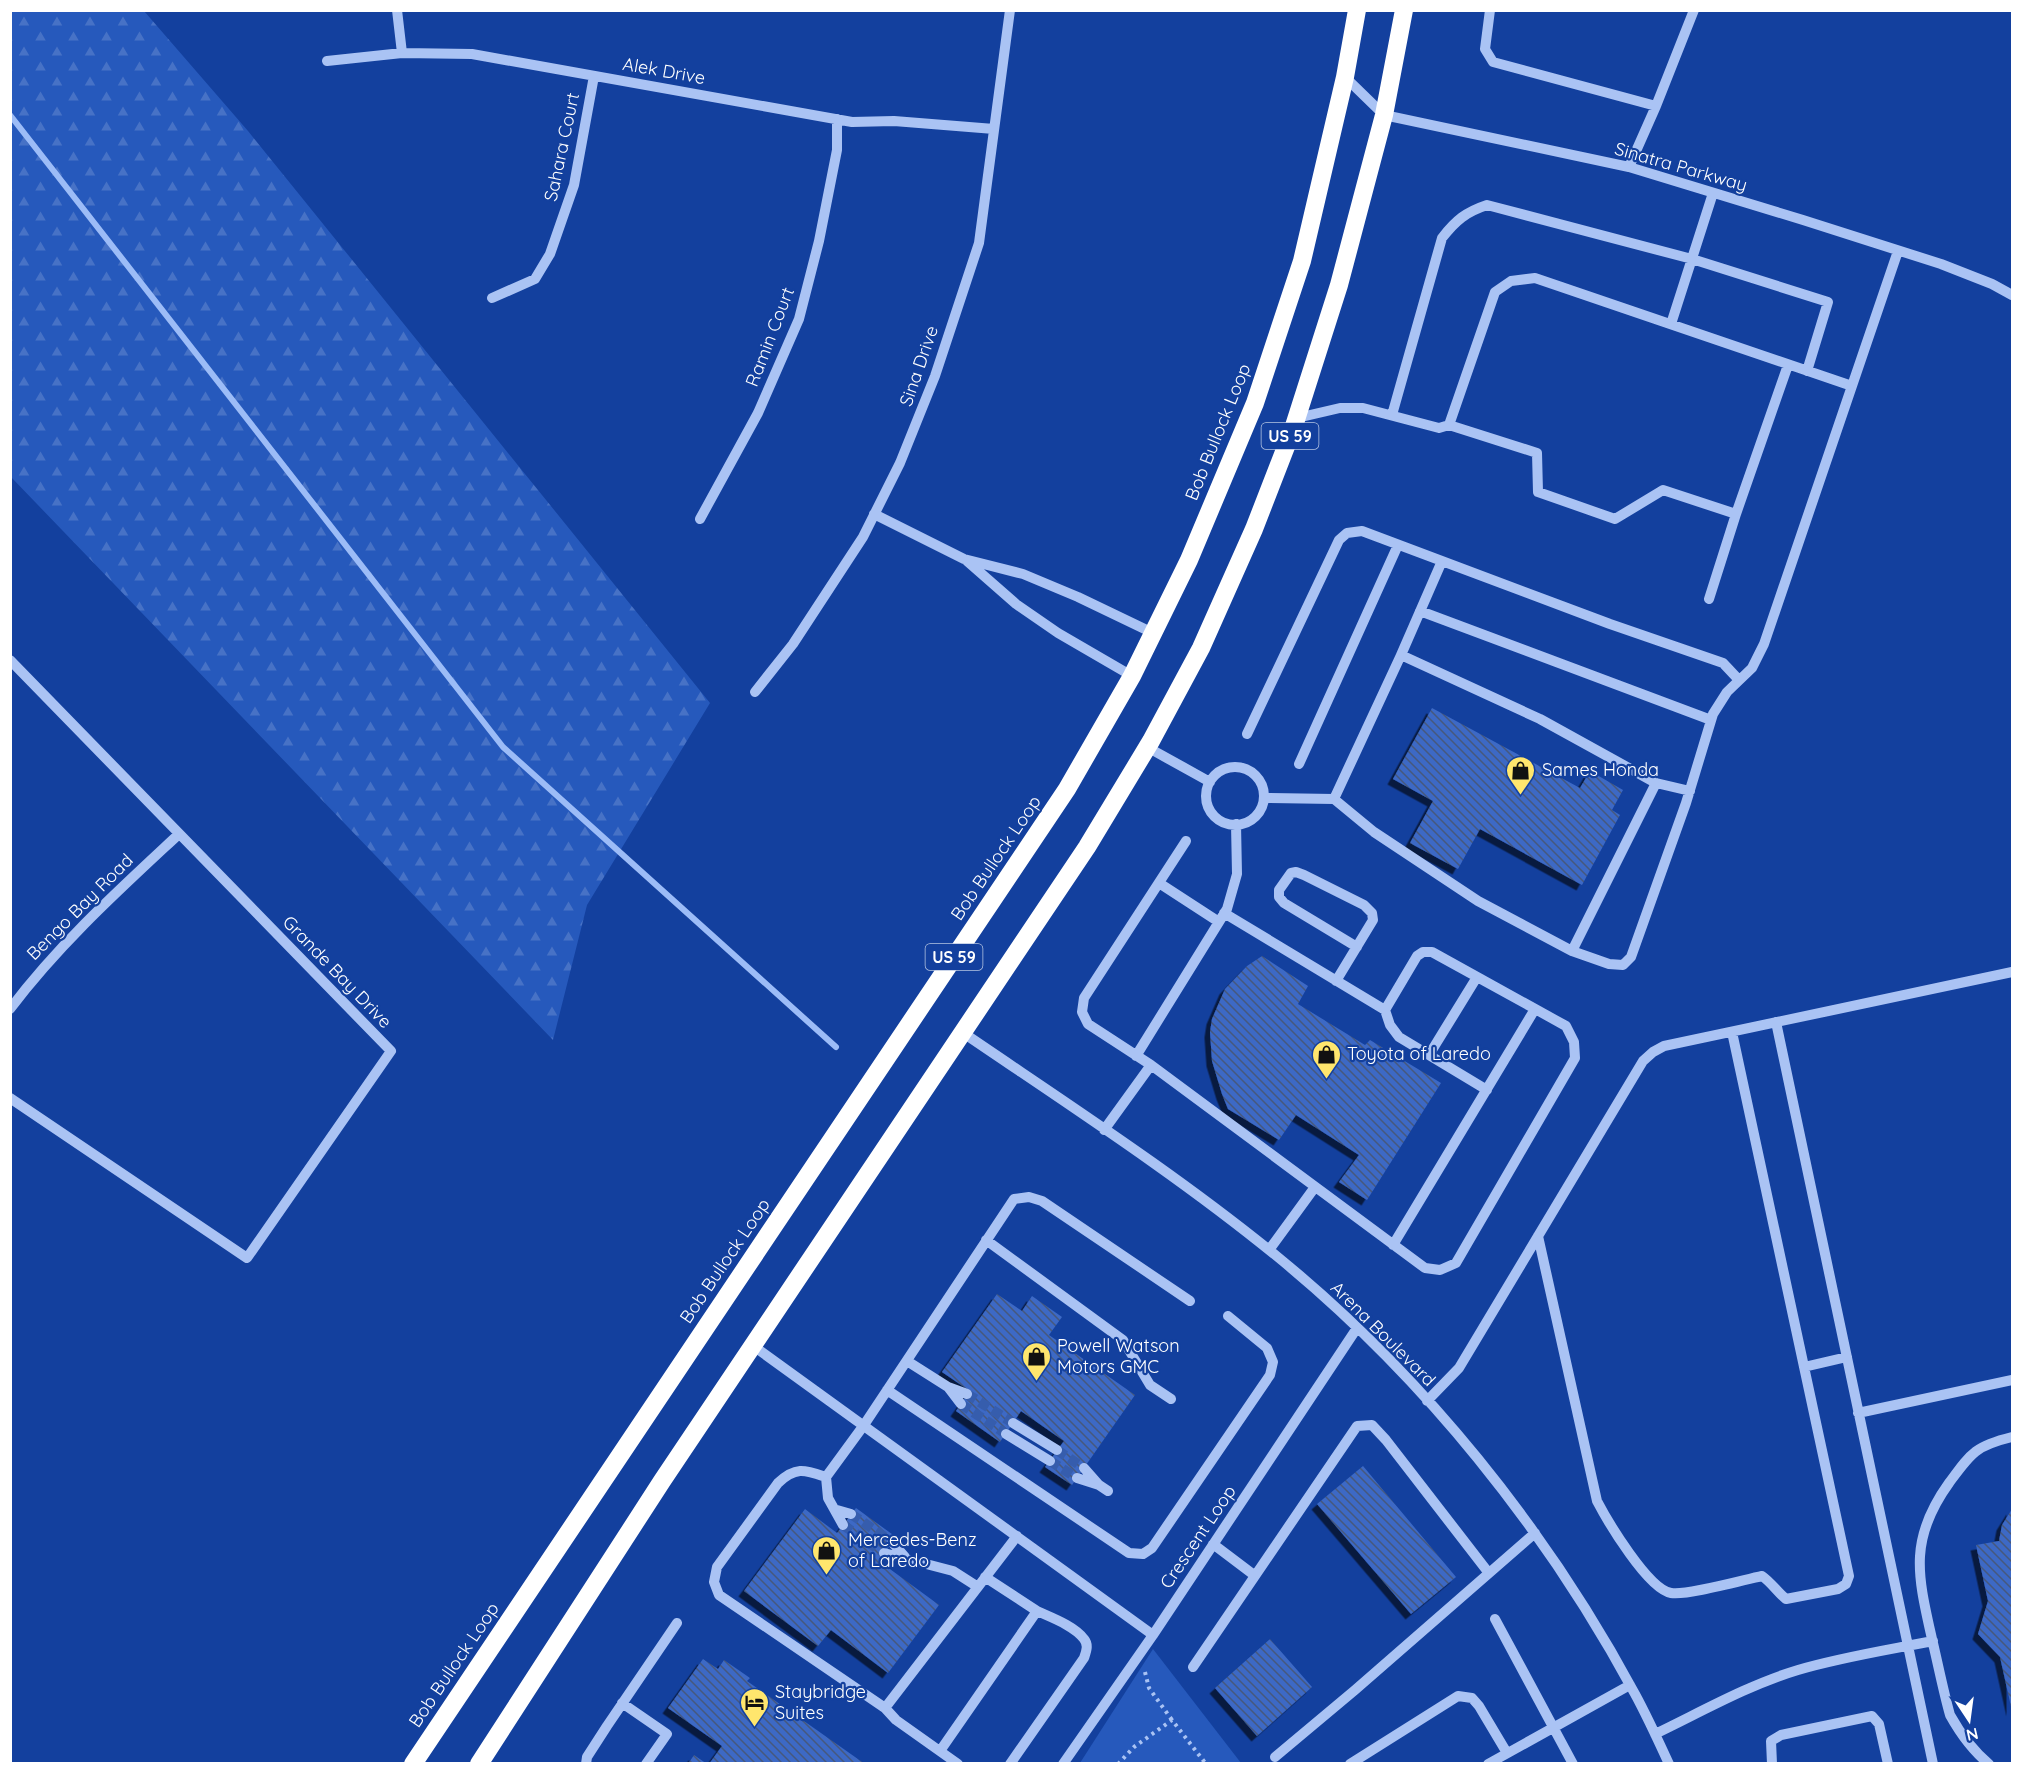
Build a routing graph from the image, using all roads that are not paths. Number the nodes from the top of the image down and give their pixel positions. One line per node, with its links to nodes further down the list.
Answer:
1 (398, 10): 7 (street)
2 (1010, 10): 14 (street, Sina Drive)
3 (1357, 10): 10 (highway, Bob Bullock Loop / US 59)
4 (1404, 10): 12 (highway, US 59)
5 (1491, 10): 11 (street)
6 (1694, 10): 11 (street)
7 (402, 53): 8 (street, Alek Drive); 9 (street, Alek Drive)
8 (327, 61)
9 (594, 76): 13 (street, Alek Drive); 20 (street, Sahara Court)
10 (1345, 78): 12 (street); 36 (highway, Bob Bullock Loop / US 59)
11 (1656, 106): 15 (street)
12 (1384, 115): 15 (street, Sinatra Parkway); 26 (highway, US 59)
13 (837, 119): 14 (street, Alek Drive); 30 (street, Ramin Court)
14 (994, 129): 28 (street, Sina Drive)
15 (1629, 167): 16 (street, Sinatra Parkway)
16 (1713, 193): 17 (street, Sinatra Parkway); 18 (street)
17 (1898, 251): 19 (street, Sinatra Parkway); 24 (street)
18 (1692, 259): 21 (street); 23 (street); 25 (street)
19 (2013, 295)
20 (492, 298)
21 (1671, 324): 22 (street); 27 (street)
22 (1788, 364): 23 (street); 29 (street)
23 (1807, 371): 24 (street)
24 (1852, 386): 40 (street)
25 (1392, 415): 26 (street); 27 (street)
26 (1296, 418): 44 (highway, US 59)
27 (1449, 425): 29 (street)
28 (874, 514): 32 (street); 41 (street, Sina Drive)
29 (1736, 514): 34 (street)
30 (700, 519)
31 (1398, 545): 33 (street); 43 (street); 45 (street)
32 (964, 559): 36 (street); 39 (street)
33 (1442, 561): 35 (street); 40 (street)
34 (1708, 599)
35 (1420, 611): 37 (street); 42 (street)
36 (1153, 633): 39 (highway, Bob Bullock Loop / US 59)
37 (1401, 655): 47 (street); 50 (street)
38 (10, 660): 52 (street, Grande Bay Drive)
39 (1132, 676): 128 (highway, Bob Bullock Loop / US 59)
40 (1739, 680): 42 (street)
41 (755, 692)
42 (1711, 720): 48 (street)
43 (1247, 734)
44 (1147, 747): 46 (street); 65 (highway, US 59)
45 (1299, 764)
46 (1210, 782): 49 (street); 51 (street)
47 (1656, 783): 48 (street); 57 (street)
48 (1690, 791): 57 (street)
49 (1264, 798): 50 (street); 51 (street)
50 (1334, 799): 57 (street)
51 (1236, 824): 55 (street)
52 (179, 834): 61 (street, Bengo Bay Road); 71 (street, Grande Bay Drive)
53 (1186, 841): 54 (street)
54 (1159, 883): 55 (street); 68 (street)
55 (1222, 917): 60 (street); 68 (street)
56 (1357, 947): 56 (street); 60 (street)
57 (1572, 951)
58 (2013, 972): 64 (street)
59 (1477, 977): 62 (street); 63 (street); 67 (street)
60 (1336, 981): 63 (street)
61 (10, 1009)
62 (1535, 1009): 70 (street); 76 (street)
63 (1385, 1010): 67 (street)
64 (1776, 1022): 66 (street); 82 (street)
65 (962, 1032): 72 (street, Arena Boulevard); 81 (highway, US 59)
66 (1732, 1032): 74 (street); 84 (street)
67 (1429, 1055): 70 (street)
68 (1136, 1056): 69 (street)
69 (1150, 1065): 72 (street); 73 (street)
70 (1487, 1090): 76 (street)
71 (10, 1098)
72 (1104, 1130): 77 (street, Arena Boulevard)
73 (1315, 1187): 76 (street); 77 (street)
74 (1538, 1236): 84 (street); 89 (street)
75 (986, 1240): 78 (street); 83 (street); 88 (street)
76 (1393, 1245)
77 (1269, 1250): 80 (street, Arena Boulevard)
78 (1190, 1301)
79 (1228, 1316): 86 (street)
80 (1357, 1328): 89 (street, Arena Boulevard); 106 (street, Crescent Loop)
81 (752, 1345): 92 (street); 129 (highway, US 59)
82 (1847, 1357): 84 (street); 90 (street)
83 (907, 1361): 86 (street); 87 (street)
84 (1804, 1366)
85 (2013, 1380): 90 (street)
86 (887, 1390): 92 (street)
87 (964, 1399)
88 (1171, 1399)
89 (1427, 1401): 103 (street, Arena Boulevard)
90 (1858, 1413): 118 (street)
91 (1013, 1423): 95 (street)
92 (864, 1425): 98 (street); 104 (street)
93 (1006, 1434): 96 (street)
94 (2013, 1437): 117 (street)
95 (1057, 1450)
96 (1050, 1461)
97 (1084, 1468): 99 (street)
98 (826, 1477): 100 (street); 122 (street)
99 (1077, 1479)
100 (837, 1510): 101 (street); 102 (street)
101 (851, 1514)
102 (843, 1525)
103 (1535, 1533): 109 (street); 120 (street, Arena Boulevard)
104 (1017, 1536): 111 (street); 116 (street)
105 (892, 1542): 108 (street)
106 (1213, 1544): 110 (street); 116 (street, Crescent Loop)
107 (884, 1553): 108 (street)
108 (907, 1558): 112 (street)
109 (1488, 1572): 110 (street); 127 (street)
110 (1254, 1575): 119 (street)
111 (985, 1577): 112 (street); 113 (street)
112 (978, 1587): 122 (street)
113 (1037, 1611): 125 (street); 133 (street)
114 (1495, 1619): 123 (street)
115 (677, 1623): 121 (street)
116 (1153, 1635): 134 (street, Crescent Loop)
117 (1933, 1641): 118 (street); 142 (street)
118 (1908, 1646): 124 (street); 141 (street)
119 (1193, 1666)
120 (1630, 1685): 123 (street); 124 (street, Arena Boulevard)
121 (622, 1703): 130 (street); 131 (street)
122 (885, 1708): 125 (street)
123 (1554, 1727): 126 (street); 137 (street)
124 (1655, 1734): 138 (street, Arena Boulevard)
125 (940, 1751): 132 (street)
126 (1507, 1753): 135 (street); 136 (street)
127 (1275, 1757)
128 (413, 1764)
129 (479, 1764)
130 (586, 1764)
131 (646, 1764)
132 (958, 1764)
133 (1010, 1764)
134 (1063, 1764)
135 (1350, 1764)
136 (1488, 1764)
137 (1573, 1764)
138 (1669, 1764)
139 (1772, 1764): 140 (street)
140 (1888, 1764)
141 (1933, 1764)
142 (1989, 1764)

